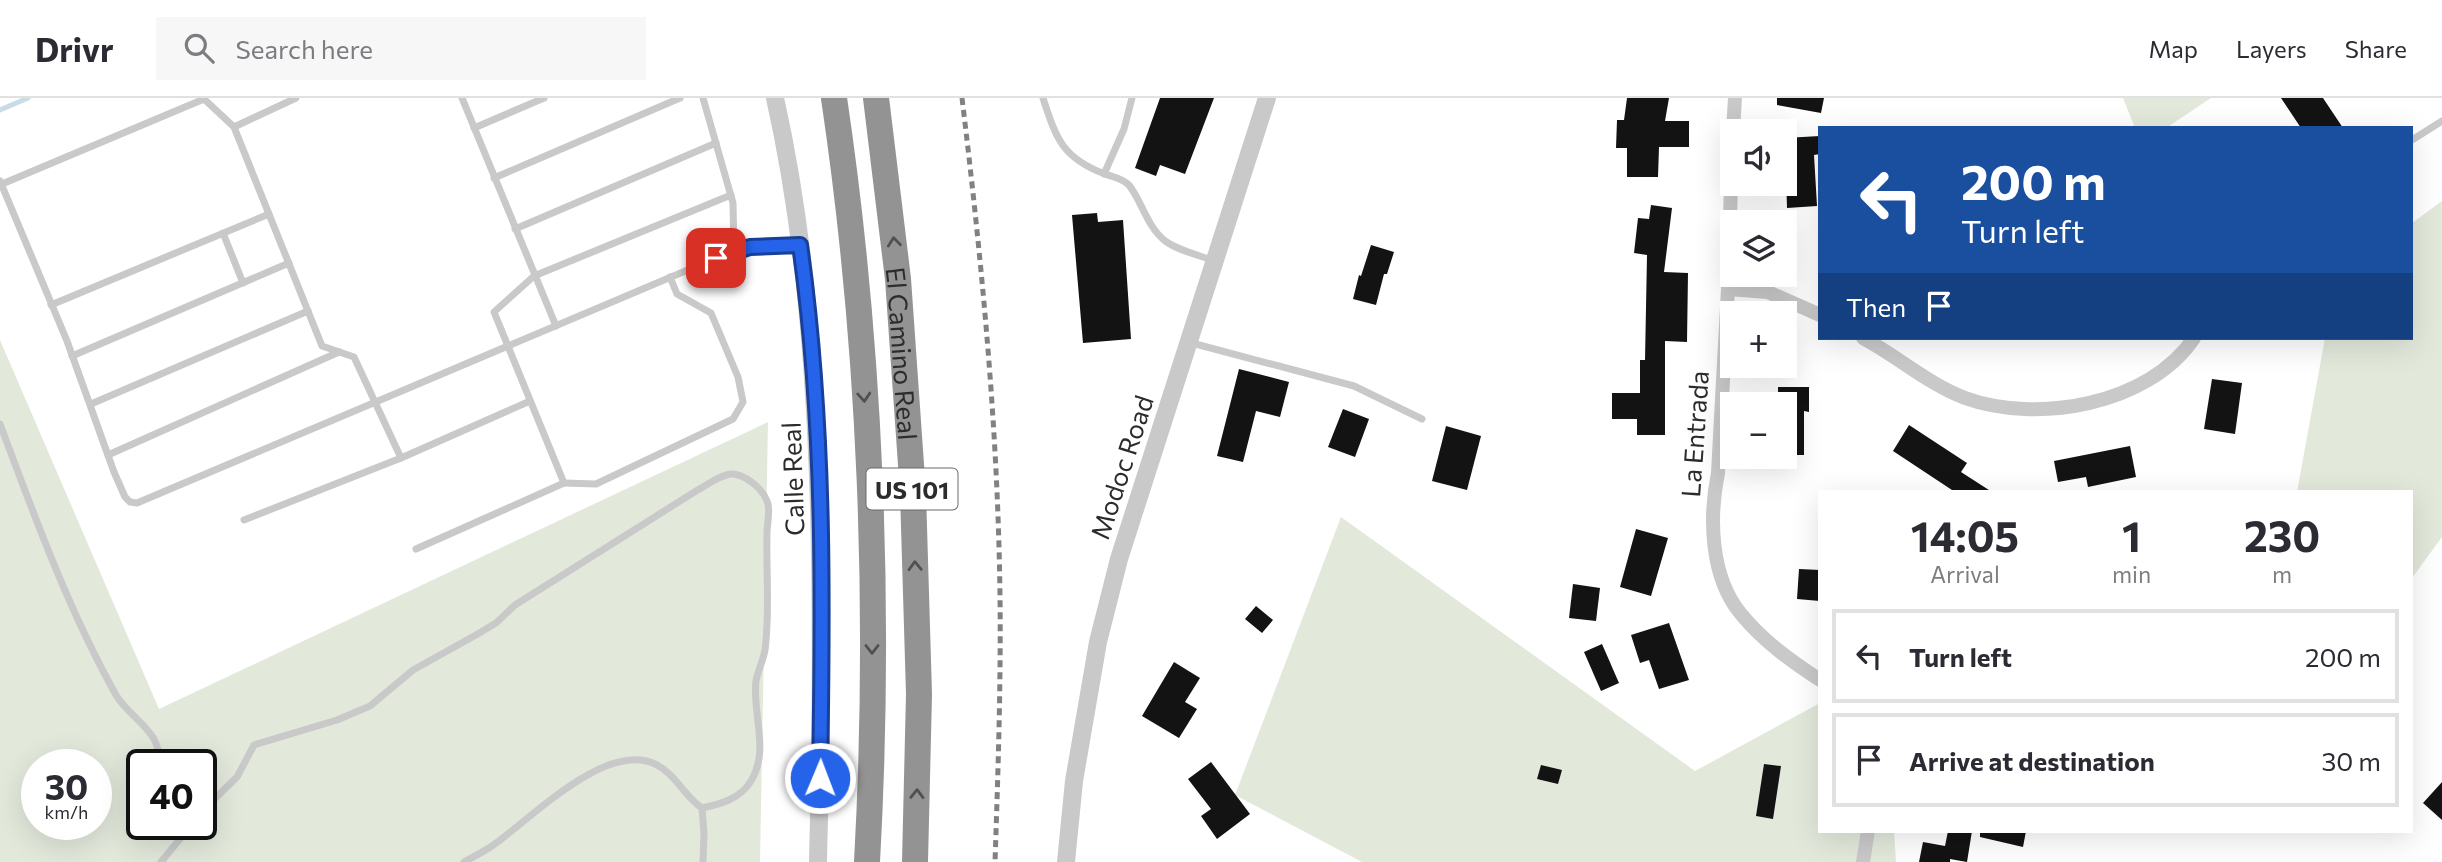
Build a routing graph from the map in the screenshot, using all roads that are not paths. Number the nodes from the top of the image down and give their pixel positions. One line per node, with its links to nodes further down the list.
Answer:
1 (296, 98): 16 (lane)
2 (461, 98): 17 (lane)
3 (544, 98): 17 (lane)
4 (680, 98): 21 (lane)
5 (703, 98): 19 (lane)
6 (775, 98): 29 (street, Calle Real)
7 (815, 98): 25 (highway)
8 (834, 98): 25 (highway, El Camino Real / US 101)
9 (1043, 98): 20 (lane)
10 (1132, 98): 20 (lane)
11 (1267, 98): 31 (street, Modoc Road)
12 (1735, 98): 14 (street)
13 (879, 104): 68 (highway, El Camino Real / US 101, one-way to 13)
14 (1734, 119)
15 (2442, 121): 18 (lane)
16 (234, 127): 22 (lane); 26 (lane)
17 (474, 128): 21 (lane)
18 (2413, 140)
19 (716, 143): 23 (lane); 27 (lane)
20 (1104, 174): 31 (lane)
21 (494, 178): 27 (lane)
22 (1, 183): 37 (lane)
23 (731, 195): 30 (lane); 33 (lane)
24 (1731, 196): 36 (street, La Entrada)
25 (849, 201): 67 (highway, El Camino Real / US 101, one-way to 67)
26 (269, 214): 28 (lane); 32 (lane)
27 (515, 229): 33 (lane)
28 (223, 233): 35 (lane); 37 (lane)
29 (800, 245): 30 (lane); 66 (street, Calle Real)
30 (734, 252): 34 (lane)
31 (1215, 261): 43 (street, Modoc Road)
32 (289, 263): 35 (lane); 38 (lane)
33 (534, 276): 40 (lane); 44 (lane)
34 (670, 277): 40 (lane); 54 (lane)
35 (243, 283): 46 (lane)
36 (1728, 289): 39 (street); 57 (street, La Entrada)
37 (51, 305): 46 (lane)
38 (308, 311): 45 (lane); 49 (lane)
39 (1818, 314)
40 (556, 326): 44 (lane)
41 (1866, 340): 42 (street)
42 (2192, 340)
43 (1188, 342): 50 (lane); 69 (street, Modoc Road)
44 (508, 346): 47 (lane); 48 (lane)
45 (339, 352): 48 (lane); 52 (lane)
46 (72, 356): 49 (lane)
47 (530, 401): 53 (lane); 54 (lane)
48 (376, 402): 52 (lane); 53 (lane)
49 (91, 404): 52 (lane)
50 (1422, 419)
51 (0, 424): 58 (lane)
52 (108, 456)
53 (401, 457): 55 (lane)
54 (564, 483): 56 (lane)
55 (244, 520)
56 (416, 549)
57 (1818, 679)
58 (157, 749)
59 (217, 796): 60 (lane)
60 (702, 808): 63 (lane); 65 (lane)
61 (1868, 833): 70 (street)
62 (179, 840): 64 (lane)
63 (703, 860)
64 (161, 862)
65 (464, 862)
66 (818, 862)
67 (867, 862)
68 (915, 862)
69 (1066, 862)
70 (1863, 862)

